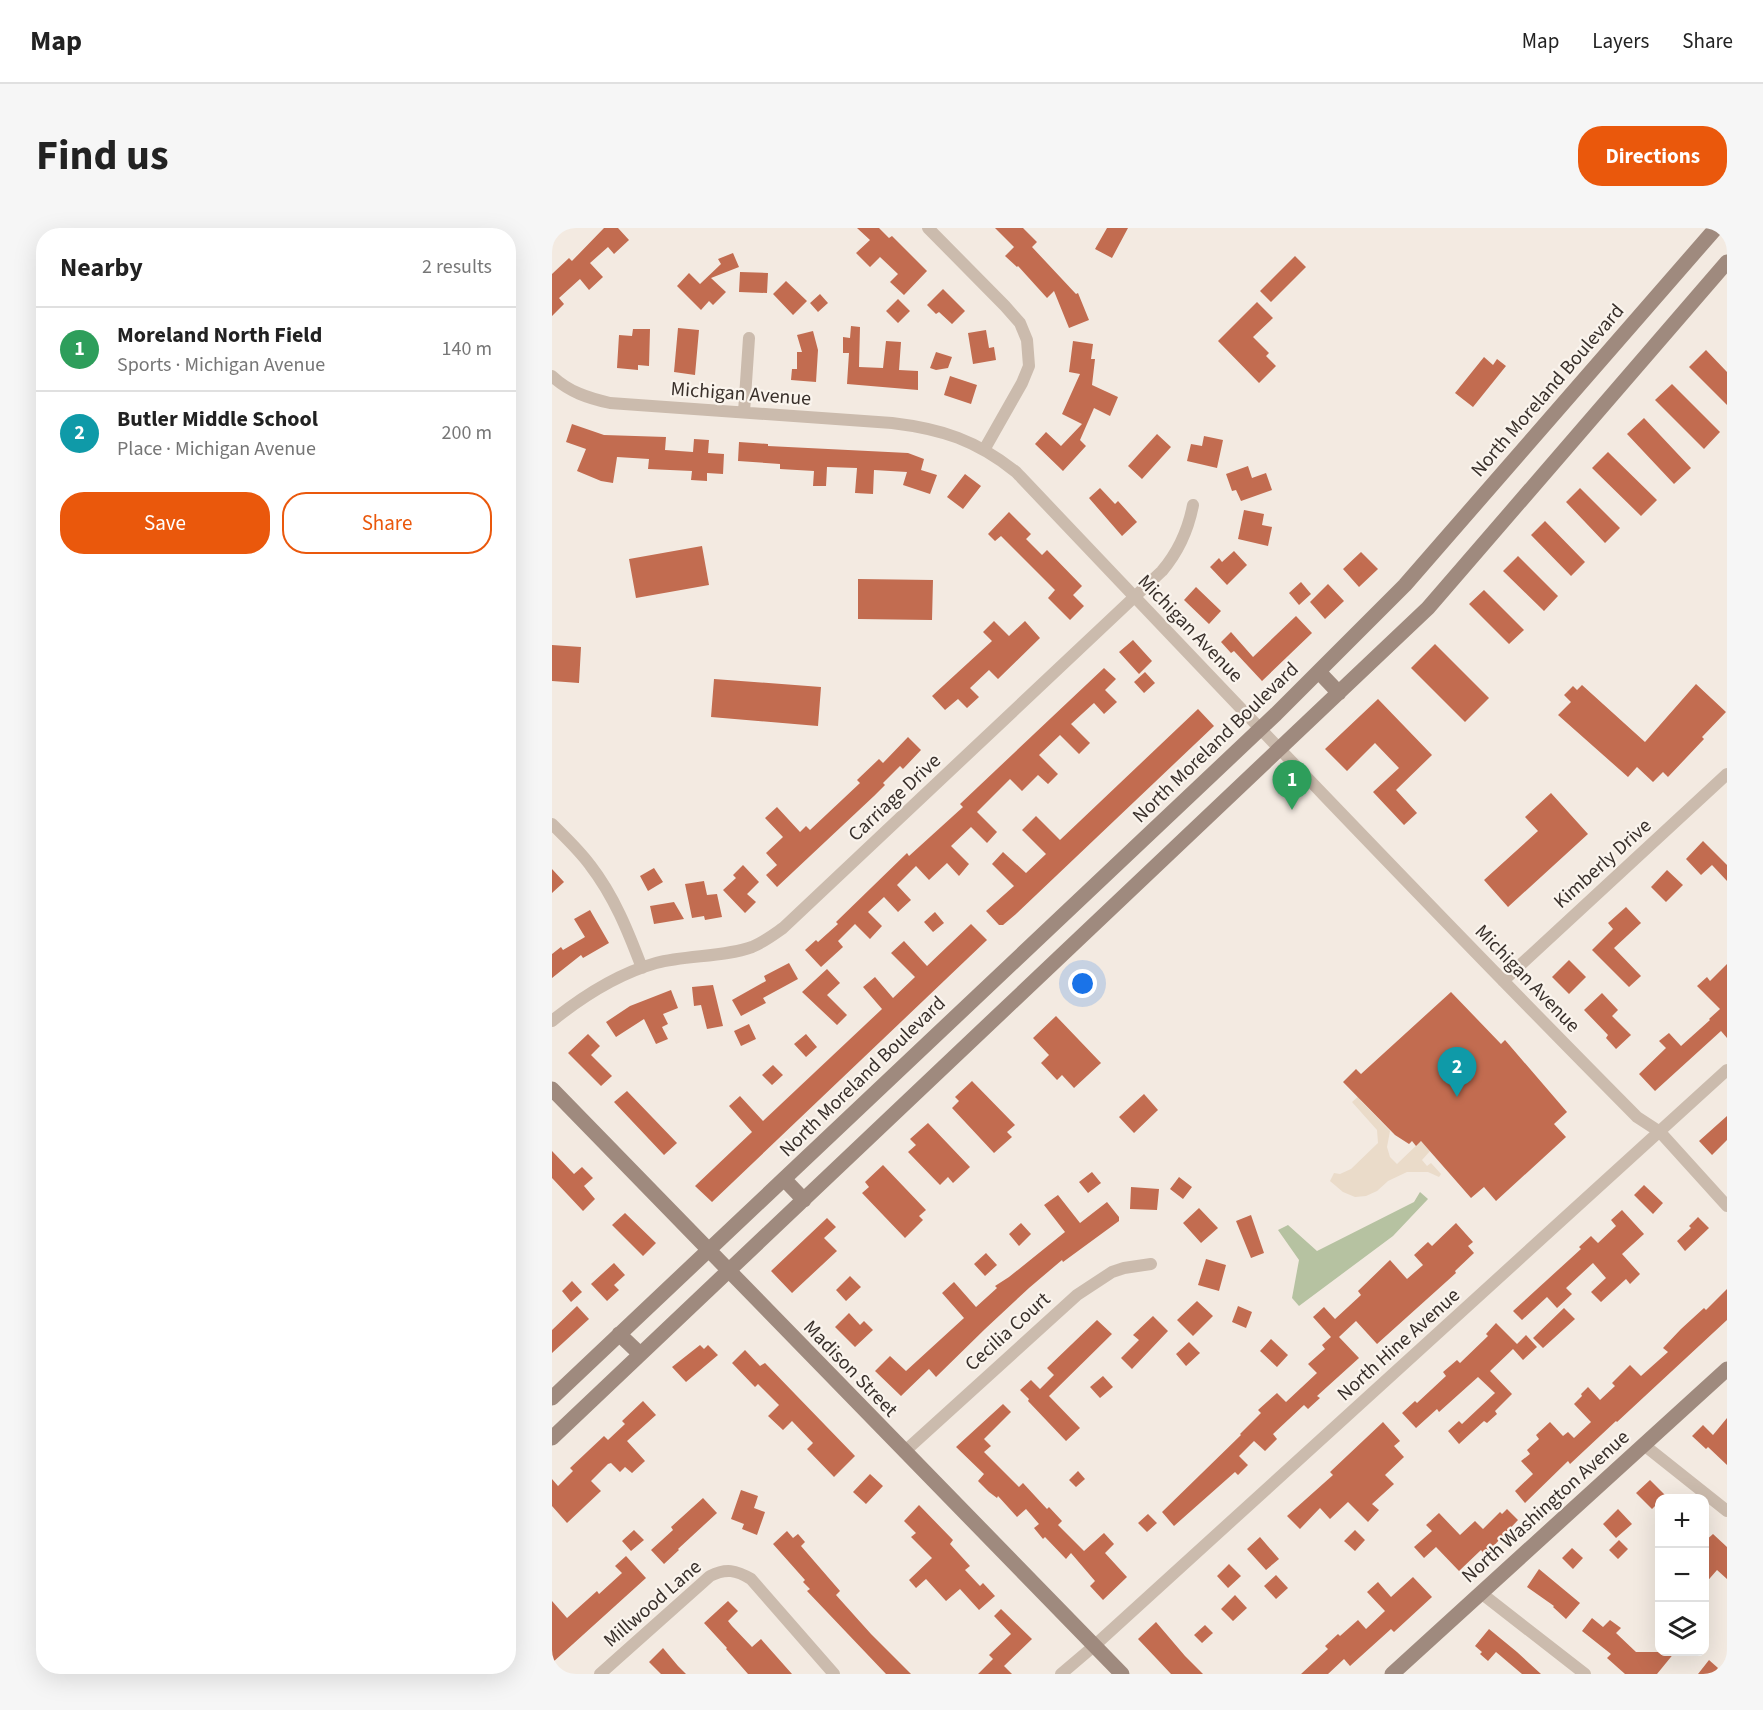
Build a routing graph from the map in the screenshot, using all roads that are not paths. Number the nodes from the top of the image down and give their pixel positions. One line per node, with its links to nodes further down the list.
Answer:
1 (556, 228): 4 (street)
2 (928, 228): 9 (street)
3 (1716, 228): 12 (street, North Moreland Boulevard)
4 (552, 231)
5 (1727, 262): 13 (street)
6 (749, 338): 8 (street)
7 (552, 376): 8 (street, Michigan Avenue)
8 (744, 412): 9 (street, Michigan Avenue)
9 (984, 450): 11 (street, Michigan Avenue)
10 (1193, 505): 11 (street, Carriage Drive)
11 (1134, 597): 14 (street, Michigan Avenue); 20 (street, Carriage Drive)
12 (1319, 672): 13 (street); 14 (street, North Moreland Boulevard)
13 (1339, 693): 15 (street)
14 (1260, 729): 15 (street, Michigan Avenue); 17 (street, North Moreland Boulevard)
15 (1279, 749): 18 (street); 21 (street, Michigan Avenue)
16 (1727, 774): 21 (street, Kimberly Drive)
17 (1193, 792): 18 (street); 26 (street, North Moreland Boulevard)
18 (1212, 812): 27 (street)
19 (552, 824): 20 (street)
20 (642, 968): 22 (street, Carriage Drive)
21 (1503, 981): 25 (street, Michigan Avenue)
22 (552, 1021)
23 (1727, 1070): 25 (street, North Hine Avenue)
24 (552, 1089): 29 (street, Madison Street)
25 (1660, 1132): 28 (street, Michigan Avenue); 41 (street, North Hine Avenue)
26 (784, 1179): 27 (street); 29 (street, North Moreland Boulevard)
27 (804, 1200): 31 (street)
28 (1727, 1206)
29 (708, 1251): 31 (street, Madison Street); 32 (street, North Moreland Boulevard)
30 (1151, 1264): 38 (street, Cecilia Court)
31 (728, 1271): 33 (street); 38 (street, Madison Street)
32 (619, 1334): 33 (street); 35 (street, North Moreland Boulevard)
33 (640, 1354): 36 (street)
34 (1727, 1369): 37 (street, North Washington Avenue)
35 (552, 1398)
36 (552, 1437)
37 (1644, 1445): 39 (street); 40 (street, North Washington Avenue)
38 (904, 1452): 41 (street, Madison Street)
39 (1727, 1511)
40 (1481, 1593): 46 (street, North Washington Avenue); 47 (street)
41 (1094, 1646): 44 (street, North Hine Avenue); 45 (street, Madison Street)
42 (600, 1674): 43 (street, Millwood Lane)
43 (834, 1674)
44 (1061, 1674)
45 (1122, 1674)
46 (1392, 1674)
47 (1585, 1674)

